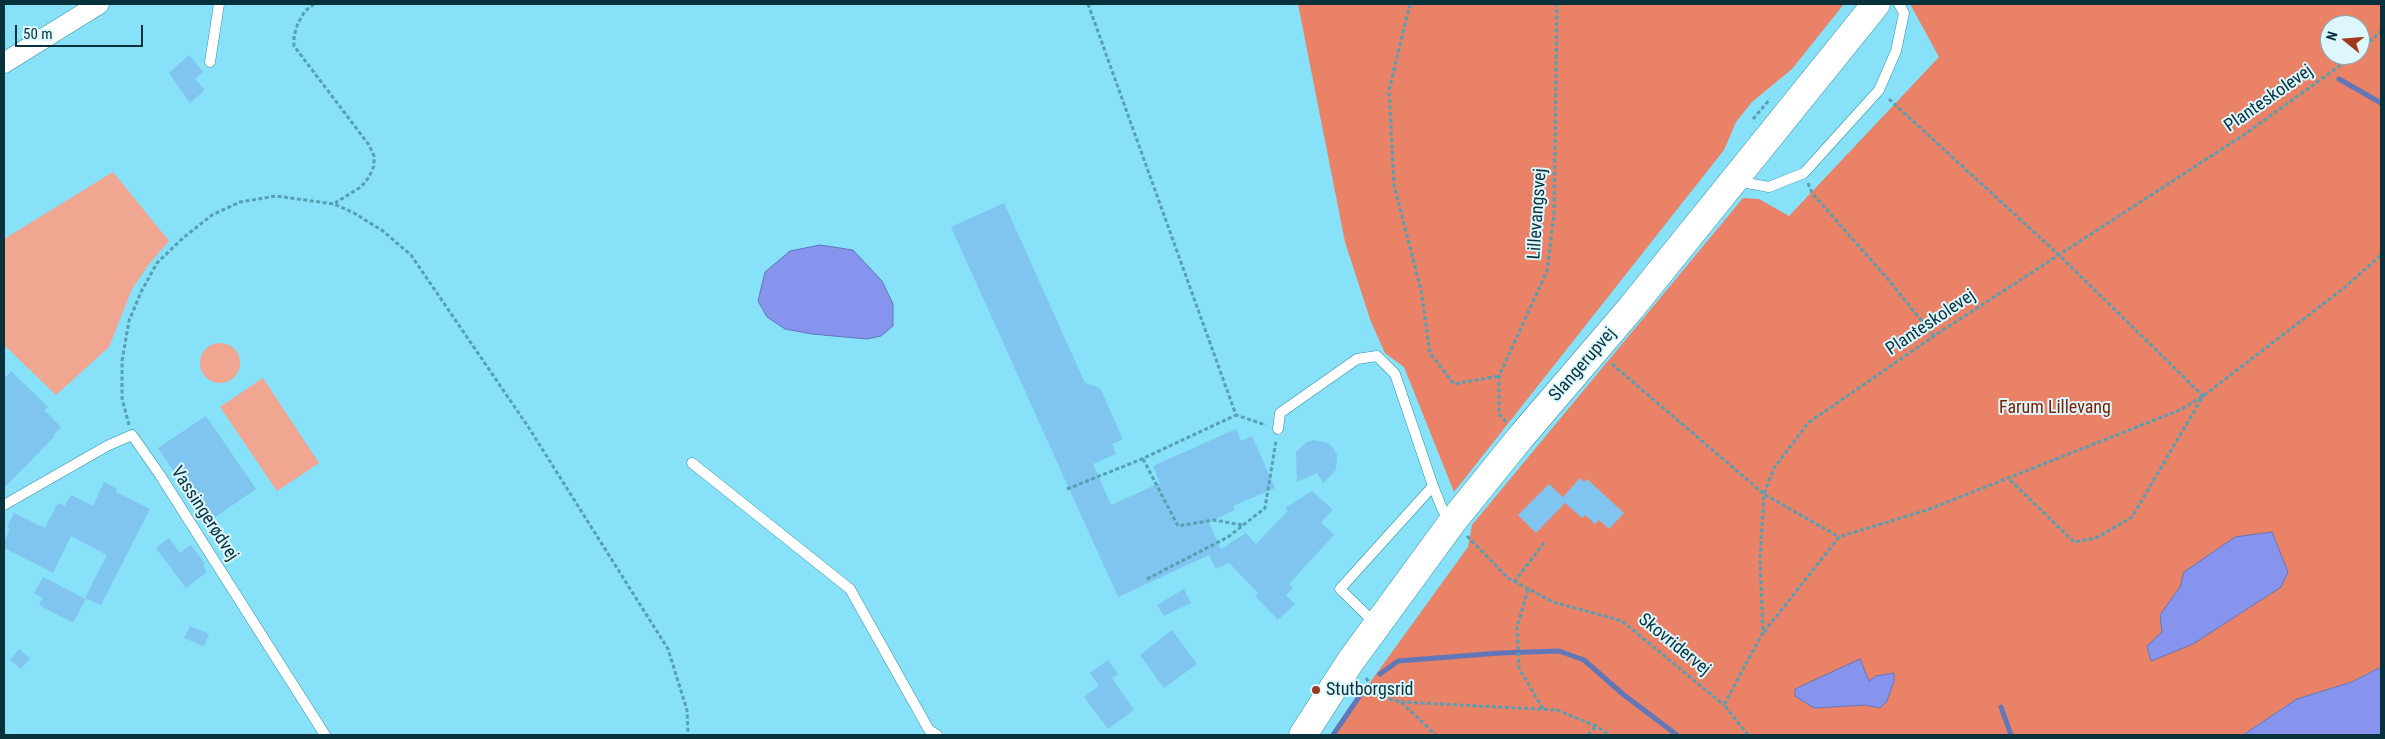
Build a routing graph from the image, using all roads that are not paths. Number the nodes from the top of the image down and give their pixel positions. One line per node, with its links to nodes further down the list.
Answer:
1 (99, 4): 6 (street)
2 (219, 4): 5 (lane)
3 (1876, 4): 7 (main road, Slangerupvej)
4 (1899, 4): 7 (lane)
5 (210, 62)
6 (4, 63)
7 (1734, 181): 12 (main road, Slangerupvej)
8 (1278, 429): 10 (lane)
9 (692, 463): 15 (lane)
10 (1433, 486): 12 (lane); 13 (lane)
11 (4, 505): 14 (lane, Vassingerødvej)
12 (1453, 521): 13 (main road, Slangerupvej)
13 (1377, 625): 16 (main road, Slangerupvej)
14 (325, 735)
15 (937, 735)
16 (1303, 735)

